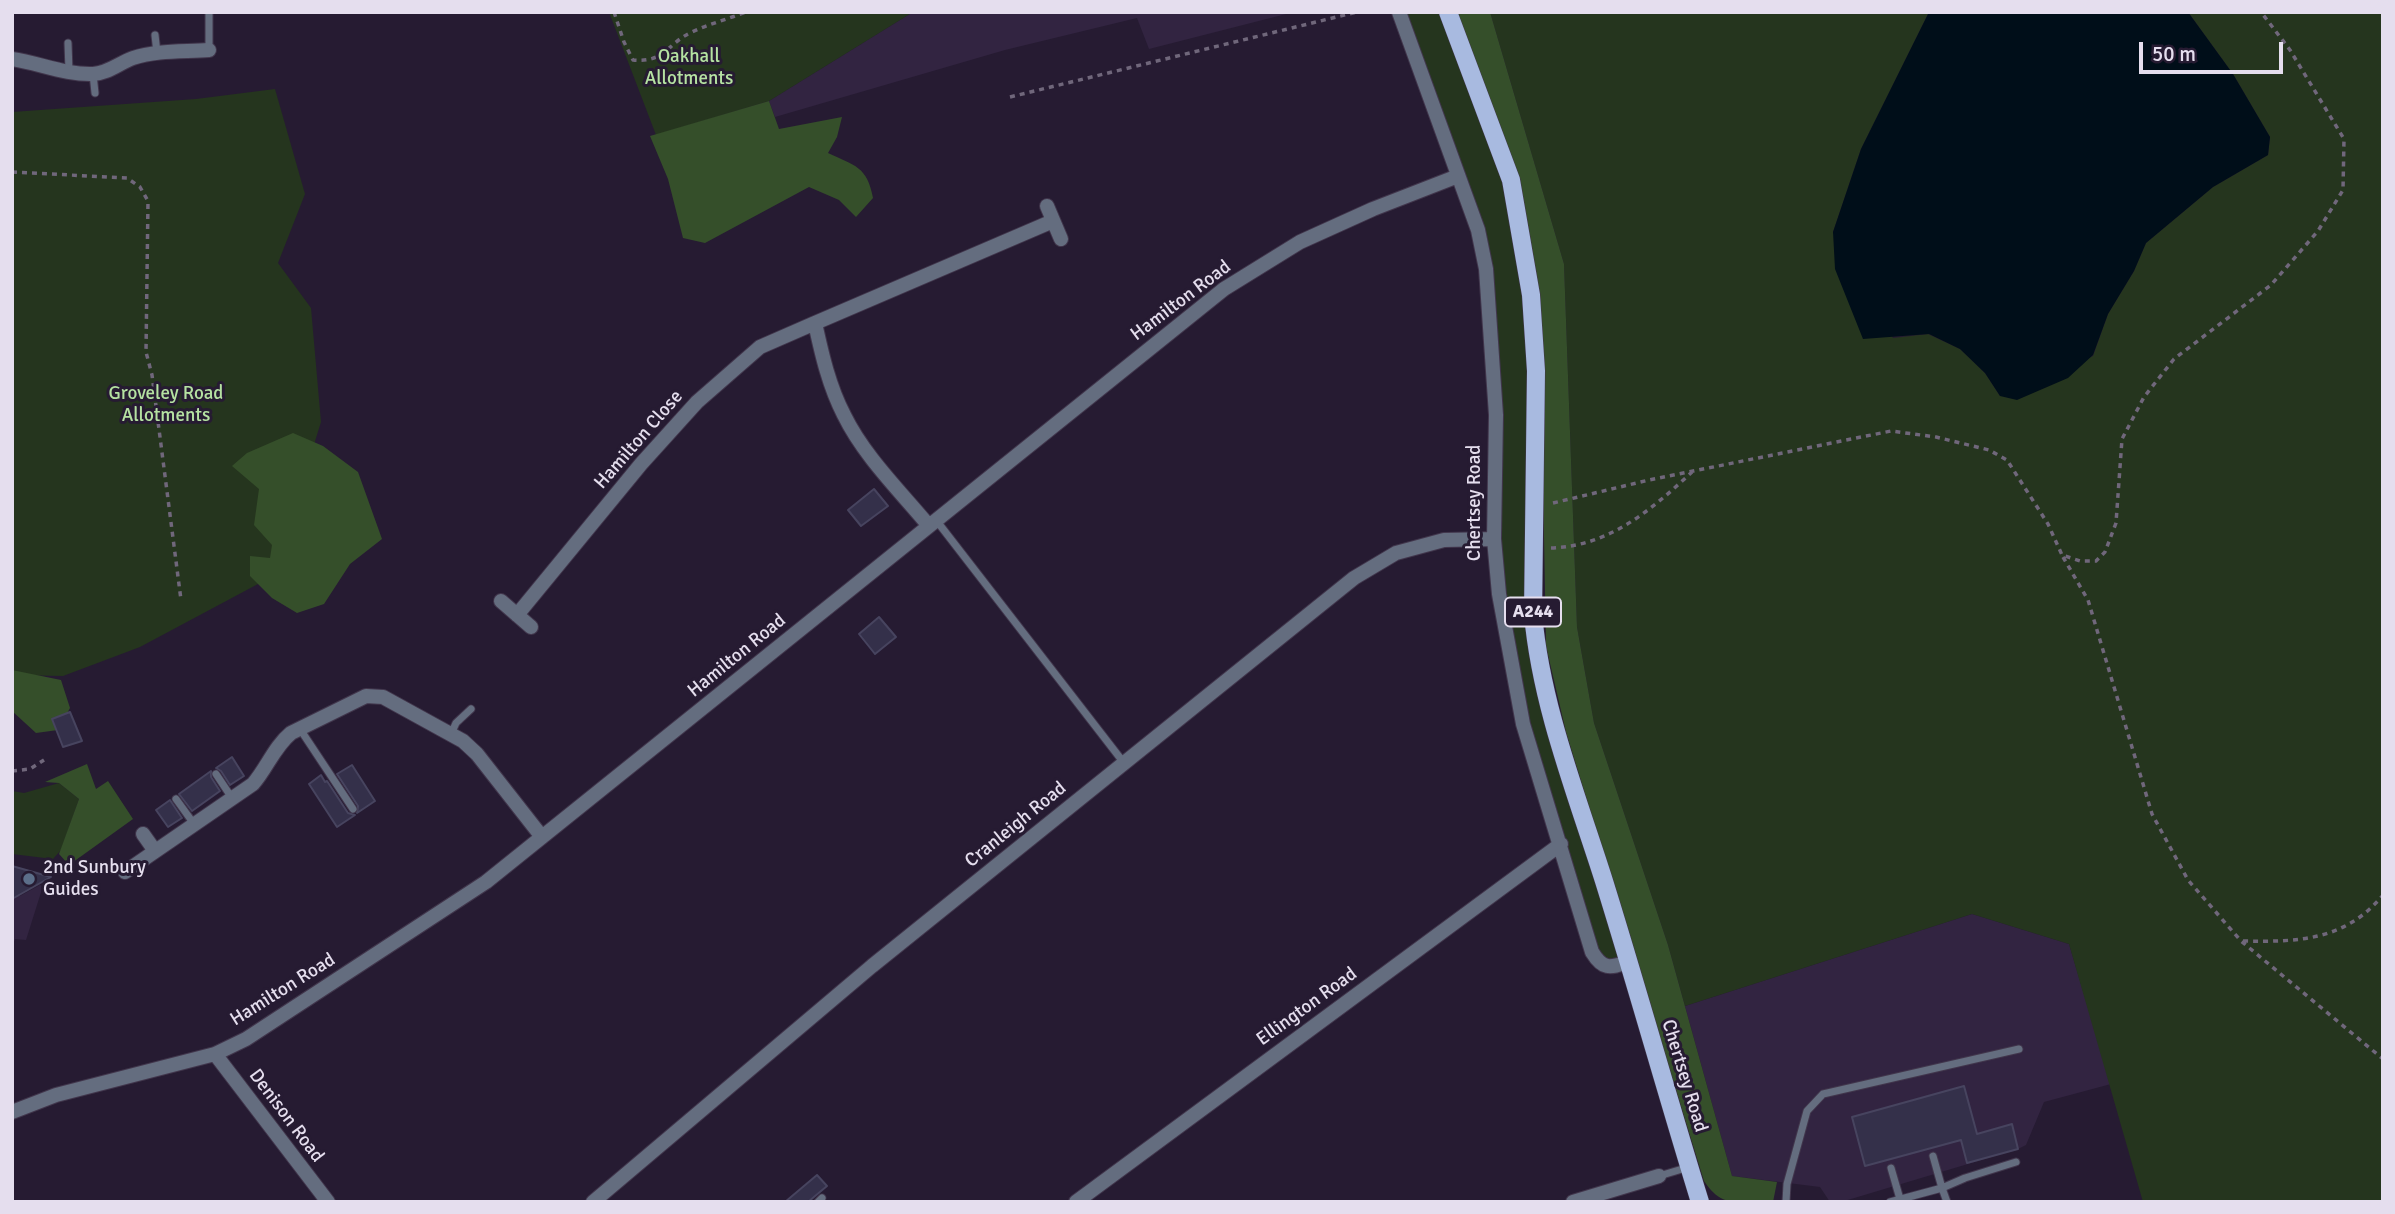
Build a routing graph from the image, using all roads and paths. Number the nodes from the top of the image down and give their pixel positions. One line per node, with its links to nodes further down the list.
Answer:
1 (209, 12): 10 (lane)
2 (614, 12): 3 (path)
3 (746, 12)
4 (1357, 12): 16 (path)
5 (1399, 12): 18 (street, Chertsey Road)
6 (1448, 12): 22 (main road, Chertsey Road / A244)
7 (2262, 12): 26 (path)
8 (155, 35): 11 (lane)
9 (68, 43): 13 (lane)
10 (209, 50): 11 (street)
11 (157, 53): 14 (street)
12 (12, 59): 13 (street)
13 (69, 71): 14 (street)
14 (93, 74): 15 (lane)
15 (95, 93)
16 (1010, 97)
17 (12, 172): 27 (path)
18 (1458, 176): 23 (street, Hamilton Road); 24 (street, Chertsey Road)
19 (1061, 239): 20 (street, Hamilton Close)
20 (815, 323): 23 (street); 29 (street, Hamilton Close)
21 (1693, 471): 22 (path); 25 (path); 26 (path)
22 (1535, 508): 25 (main road, Chertsey Road / A244)
23 (933, 523): 35 (lane); 43 (street, Hamilton Road)
24 (1494, 539): 35 (street, Cranleigh Road); 44 (street, Chertsey Road)
25 (1535, 549): 49 (main road, Chertsey Road / A244)
26 (2062, 555): 48 (path)
27 (181, 600)
28 (501, 601): 29 (street)
29 (517, 615): 30 (street)
30 (531, 627)
31 (471, 709): 33 (lane)
32 (300, 729): 33 (street); 38 (street); 40 (lane)
33 (451, 734): 43 (street)
34 (44, 760): 36 (path)
35 (1125, 763): 63 (street, Cranleigh Road)
36 (12, 771)
37 (216, 774): 38 (lane)
38 (232, 798): 41 (street)
39 (176, 799): 41 (lane)
40 (353, 809)
41 (194, 824): 45 (street)
42 (143, 834): 45 (street)
43 (542, 837): 51 (street, Hamilton Road)
44 (1561, 844): 49 (street, Chertsey Road); 64 (street, Ellington Road)
45 (155, 851): 46 (street)
46 (125, 872)
47 (2383, 895): 48 (path)
48 (2241, 941): 52 (path)
49 (1629, 962): 56 (main road, Chertsey Road / A244)
50 (2019, 1049): 67 (lane)
51 (215, 1054): 53 (street, Hamilton Road); 62 (street, Denison Road)
52 (2383, 1059)
53 (12, 1112)
54 (1933, 1156): 59 (lane)
55 (2016, 1162): 59 (lane)
56 (1689, 1166): 58 (lane); 66 (main road, Chertsey Road / A244)
57 (1891, 1168): 61 (lane)
58 (1659, 1176): 60 (street)
59 (1942, 1188): 61 (lane); 69 (lane)
60 (1594, 1199): 65 (street)
61 (1900, 1199): 68 (lane)
62 (328, 1202)
63 (593, 1202)
64 (1076, 1202)
65 (1573, 1202)
66 (1700, 1202)
67 (1786, 1202)
68 (1890, 1202)
69 (1947, 1202)

